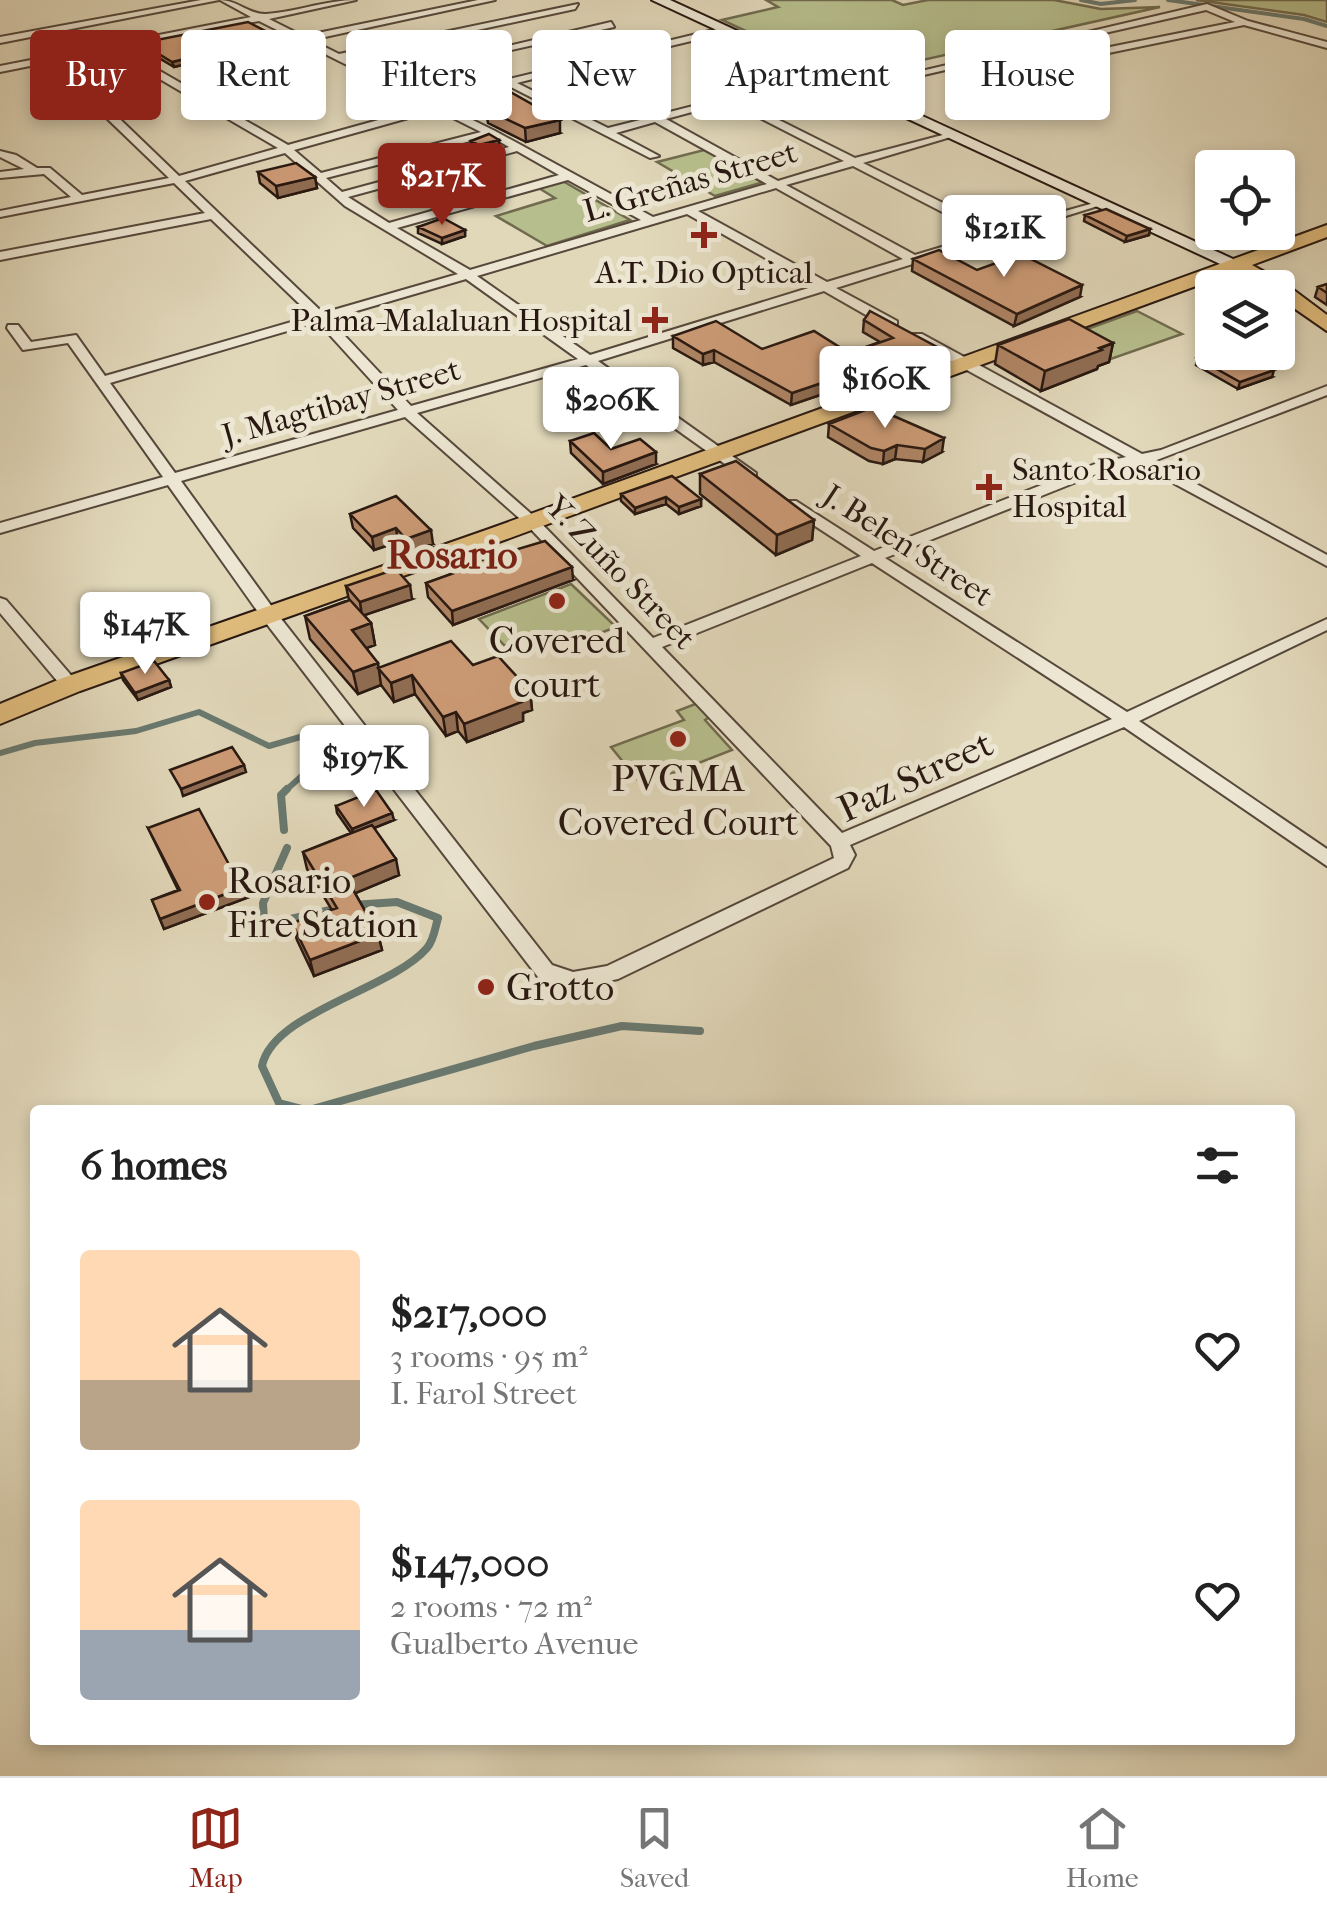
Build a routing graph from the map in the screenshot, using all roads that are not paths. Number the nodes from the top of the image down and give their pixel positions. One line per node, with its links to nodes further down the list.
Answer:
1 (214, 0): 17 (street)
2 (224, 0): 9 (street)
3 (352, 0): 9 (street)
4 (491, 0): 15 (street)
5 (562, 0): 7 (street)
6 (660, 0): 13 (main road)
7 (574, 6): 8 (street); 22 (street)
8 (587, 13)
9 (259, 18): 12 (street); 16 (street)
10 (599, 19): 19 (street)
11 (1245, 23): 14 (street); 18 (street); 20 (street)
12 (282, 30)
13 (726, 30)
14 (1109, 30)
15 (326, 34)
16 (161, 37)
17 (0, 40)
18 (1327, 45)
19 (512, 47)
20 (1110, 50)
21 (326, 52): 22 (street)
22 (337, 57): 23 (street)
23 (346, 61)
24 (30, 63): 25 (street)
25 (0, 69)
26 (161, 76): 40 (street, J. Belen Street)
27 (532, 76): 28 (street)
28 (532, 94)
29 (115, 120): 49 (street, Y. Zuño Street)
30 (386, 120): 40 (street)
31 (465, 120): 38 (street)
32 (582, 120): 37 (street)
33 (649, 120): 37 (street)
34 (655, 120): 50 (street)
35 (772, 120): 44 (street)
36 (921, 120): 39 (main road)
37 (606, 132): 43 (street)
38 (491, 133): 41 (street); 48 (street)
39 (950, 134): 44 (street, L. Greñas Street); 53 (main road)
40 (286, 148): 48 (street, J. Belen Street); 49 (street)
41 (517, 148): 47 (street); 51 (street)
42 (0, 154): 45 (street)
43 (654, 156)
44 (853, 161): 50 (street, L. Greñas Street); 60 (street)
45 (33, 170): 46 (street); 52 (street)
46 (0, 175)
47 (568, 176): 57 (street); 58 (street)
48 (318, 177): 51 (street, J. Belen Street)
49 (179, 179): 52 (street); 56 (street, Y. Zuño Street)
50 (775, 184): 54 (street, L. Greñas Street); 62 (street)
51 (338, 196): 58 (street, J. Belen Street)
52 (80, 199): 55 (street)
53 (1097, 202): 60 (street, J. Magtibay Street); 63 (main road)
54 (688, 210): 57 (street, L. Greñas Street); 65 (street)
55 (0, 214)
56 (214, 216): 61 (street); 66 (street, Y. Zuño Street)
57 (651, 221): 64 (street, L. Greñas Street)
58 (387, 227): 64 (street, J. Belen Street)
59 (1327, 231): 63 (main road)
60 (995, 234): 62 (street, J. Magtibay Street)
61 (0, 256)
62 (914, 260): 65 (street, J. Magtibay Street)
63 (1237, 264): 67 (main road); 70 (main road)
64 (467, 274): 66 (street, L. Greñas Street); 69 (street, J. Belen Street)
65 (822, 287): 69 (street, J. Magtibay Street); 70 (street)
66 (320, 318): 71 (street, L. Greñas Street); 73 (street, Y. Zuño Street)
67 (1327, 325)
68 (13, 328): 71 (street)
69 (588, 360): 73 (street, J. Magtibay Street); 74 (street, J. Belen Street)
70 (966, 362): 74 (main road); 75 (street)
71 (100, 382): 76 (street)
72 (1327, 390): 75 (street)
73 (410, 412): 76 (street, J. Magtibay Street); 79 (street, Y. Zuño Street)
74 (719, 454): 77 (street, J. Belen Street); 79 (main road)
75 (1138, 457): 81 (street); 82 (street)
76 (168, 478): 80 (street, J. Magtibay Street); 84 (street)
77 (765, 486)
78 (780, 496): 81 (street, J. Belen Street)
79 (532, 522): 84 (main road); 86 (street, Y. Zuño Street)
80 (0, 528)
81 (871, 559): 86 (street); 89 (street, J. Belen Street)
82 (1327, 562)
83 (0, 604): 87 (street)
84 (270, 615): 87 (main road); 90 (street, Paz Street)
85 (1327, 624): 89 (street, Paz Street)
86 (651, 646): 90 (street, Y. Zuño Street)
87 (70, 685): 88 (main road)
88 (0, 715)
89 (1126, 720): 90 (street, Paz Street); 91 (street, J. Belen Street)
90 (839, 842)
91 (1327, 859)

